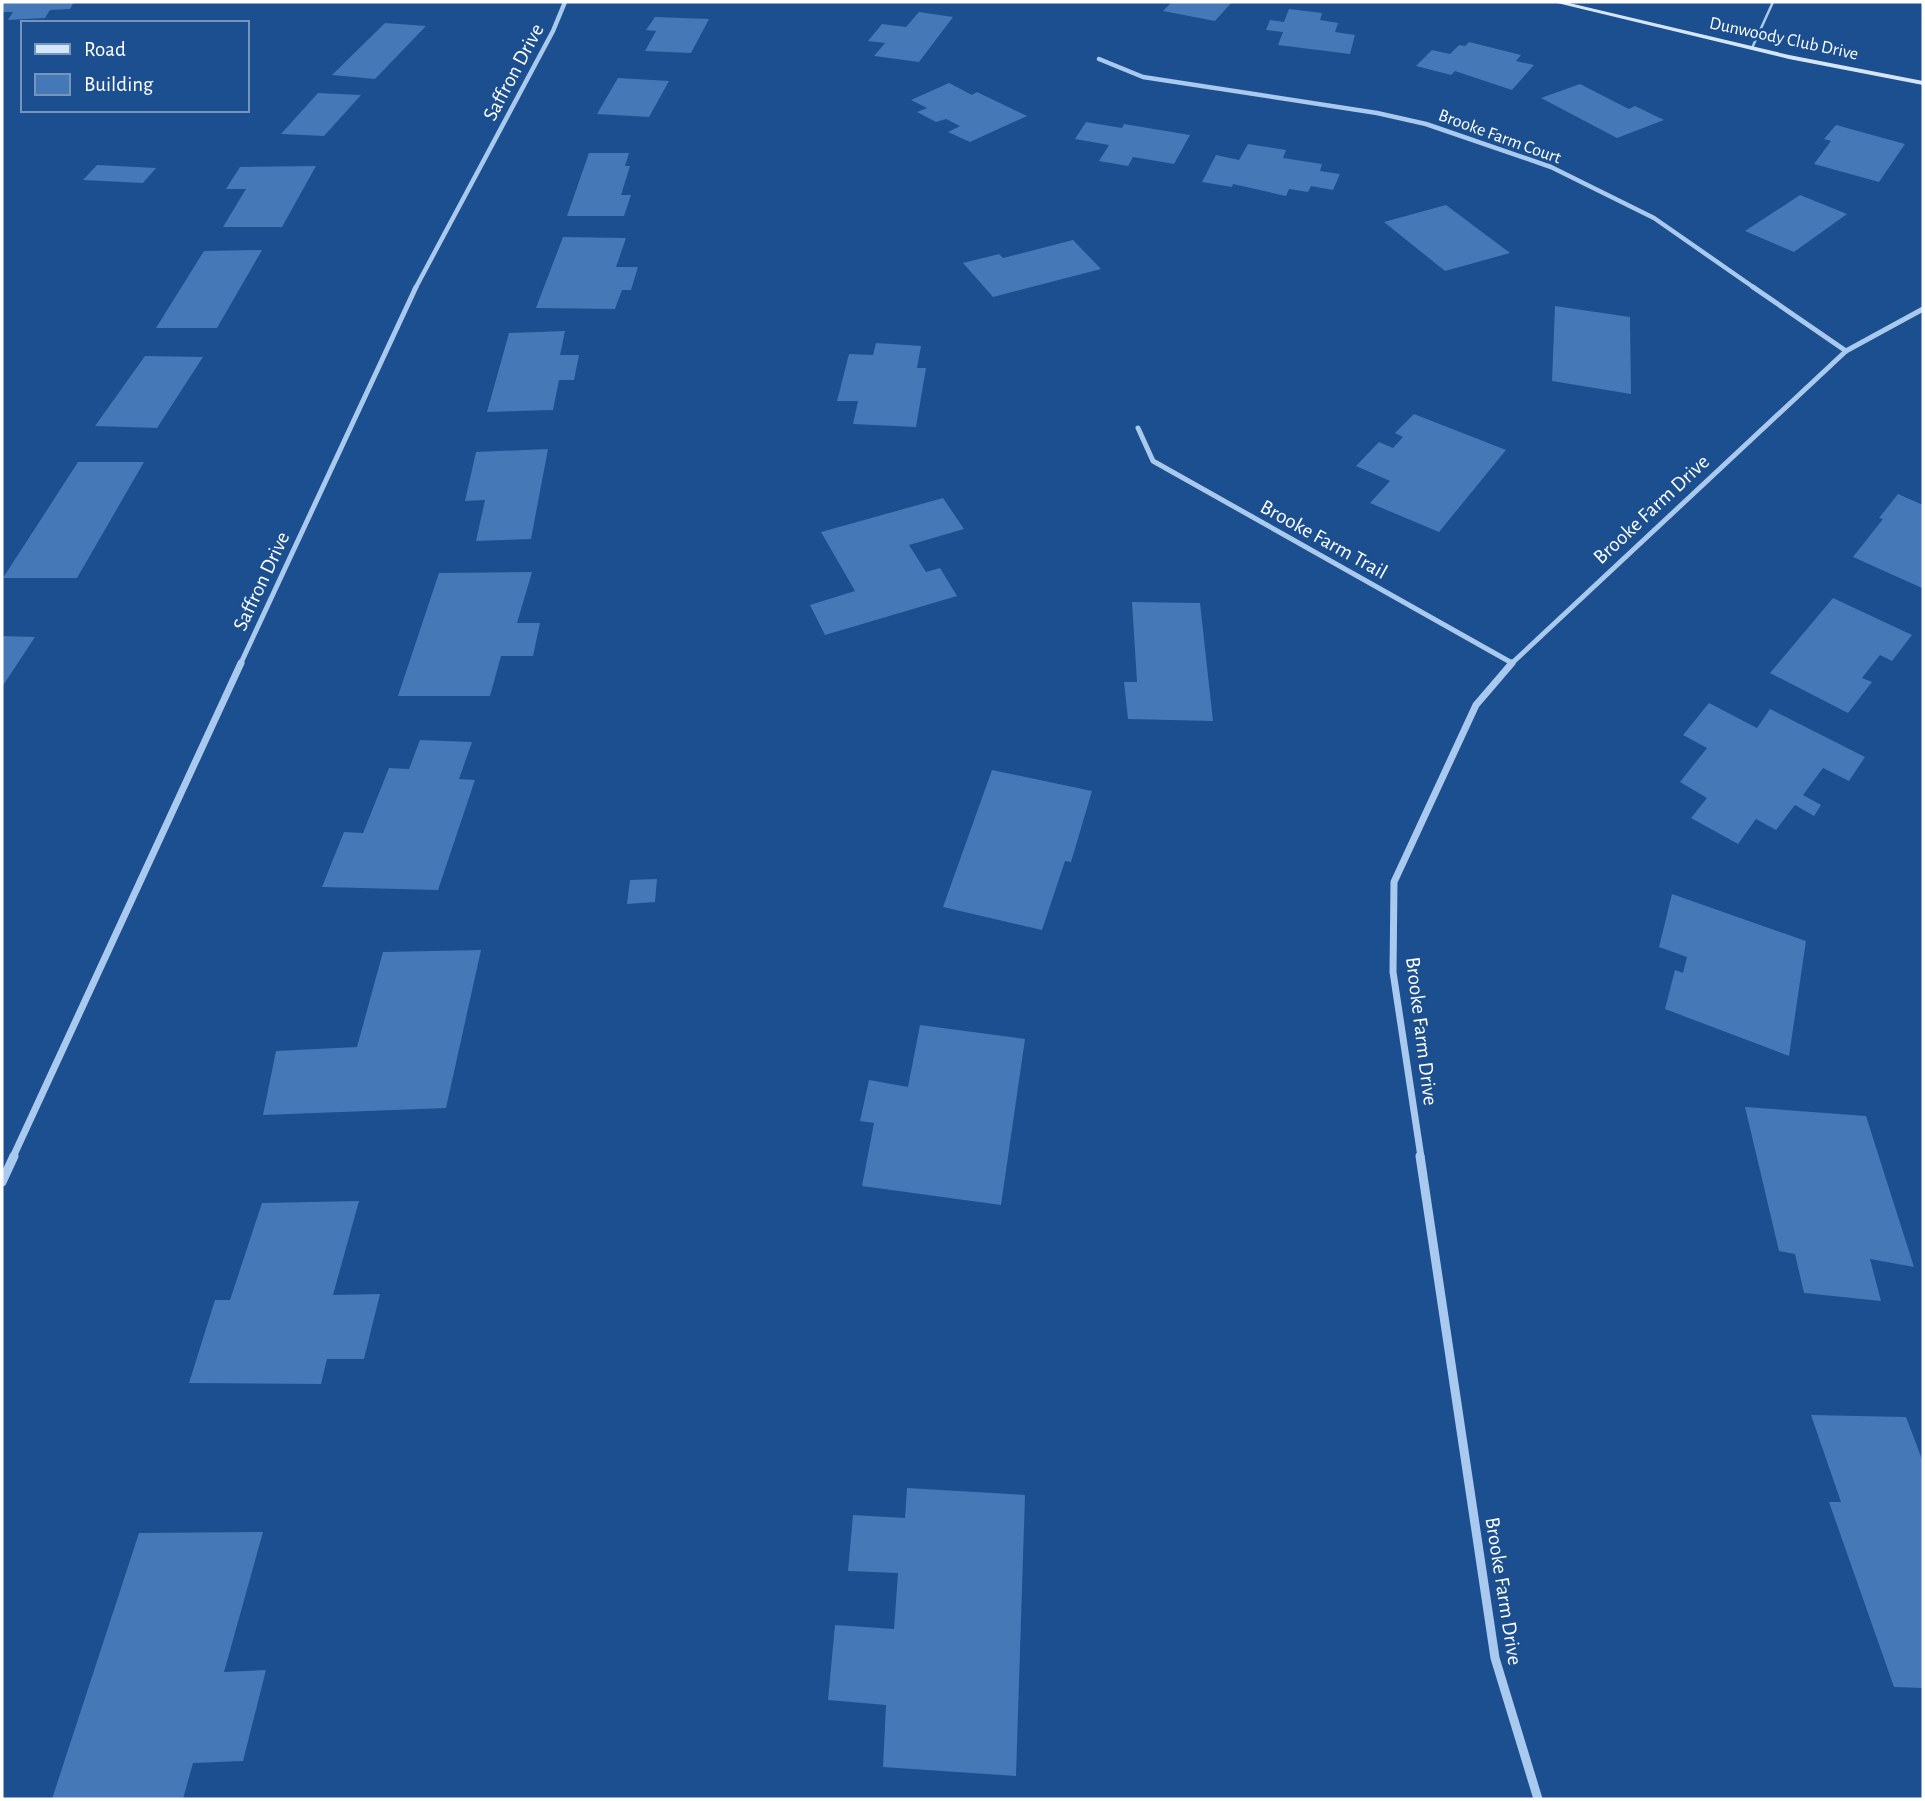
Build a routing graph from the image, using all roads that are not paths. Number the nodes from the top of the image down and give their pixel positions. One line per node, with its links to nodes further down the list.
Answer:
1 (565, 2): 11 (street, Saffron Drive)
2 (1557, 2): 4 (main road, Dunwoody Club Drive)
3 (1773, 2): 4 (lane)
4 (1752, 48): 6 (main road, Dunwoody Club Drive)
5 (1099, 59): 8 (street, Brooke Farm Court)
6 (1923, 83)
7 (1923, 309): 8 (street, Brooke Farm Drive)
8 (1846, 351): 10 (street, Brooke Farm Drive)
9 (1138, 428): 10 (street, Brooke Farm Trail)
10 (1512, 663): 12 (street, Brooke Farm Drive)
11 (2, 1182)
12 (1538, 1799)

